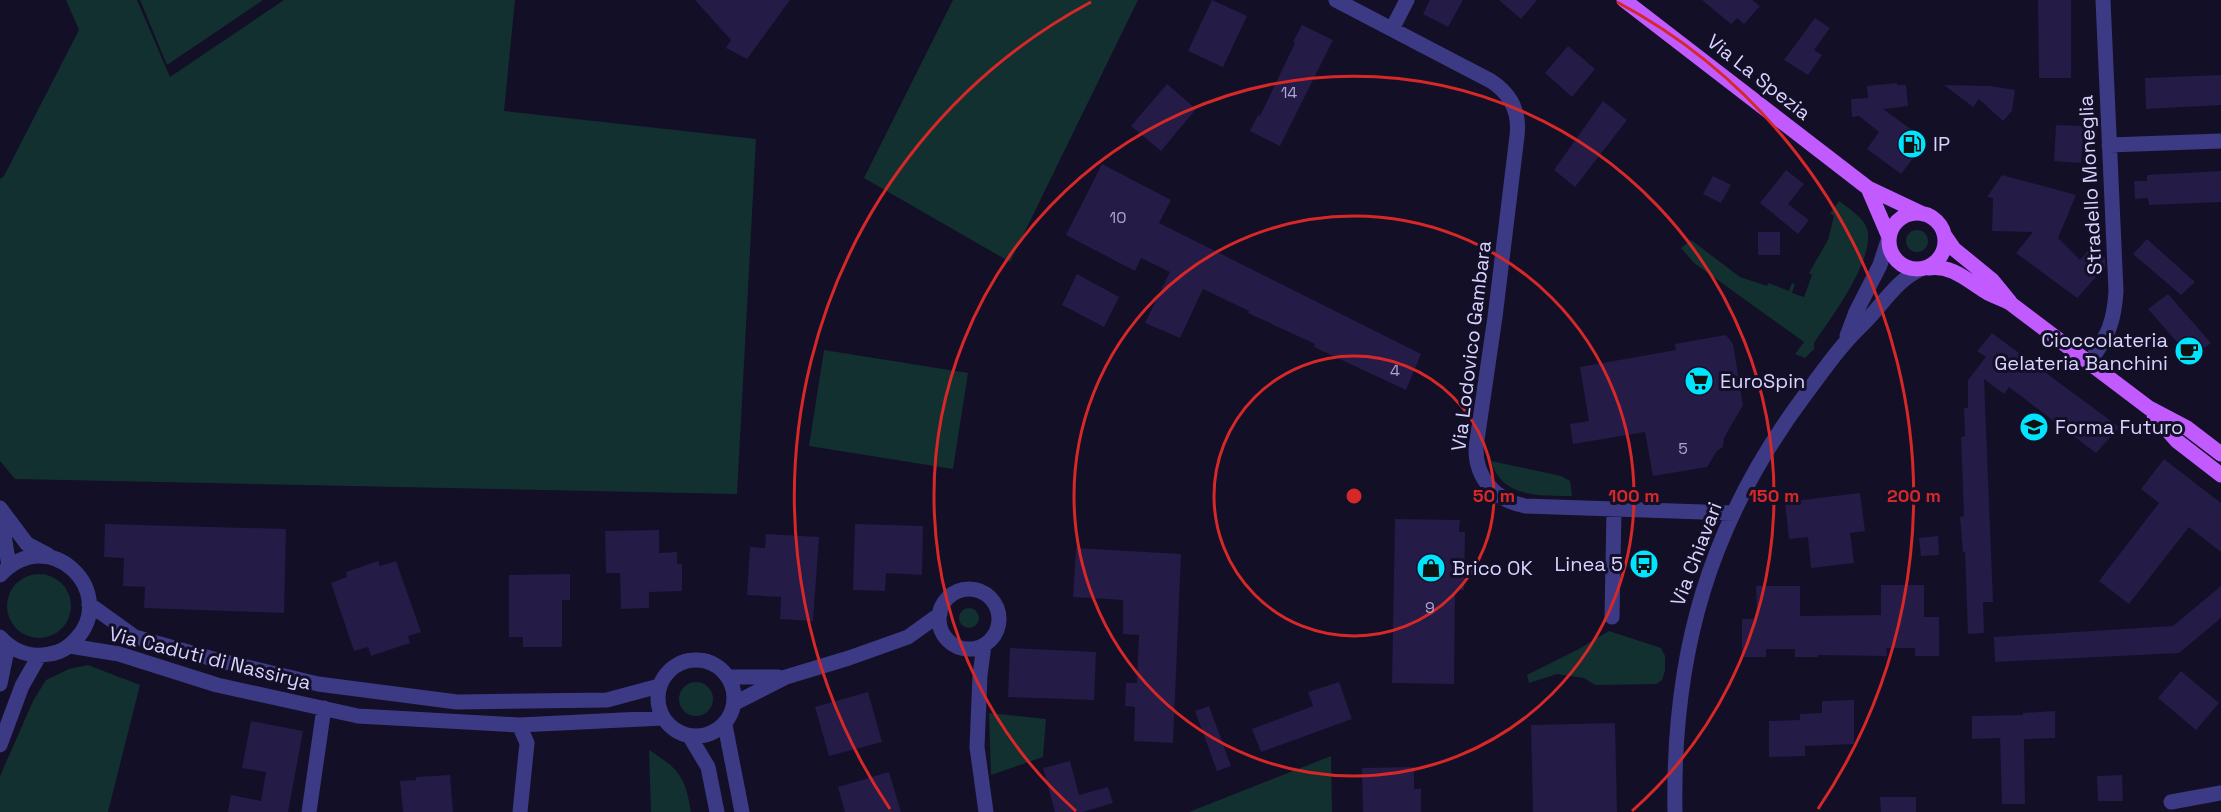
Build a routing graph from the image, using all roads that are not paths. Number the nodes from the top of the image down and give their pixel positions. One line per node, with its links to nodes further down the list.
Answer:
1 (1336, 0): 5 (street, Via Lodovico Gambara)
2 (1407, 0): 5 (street)
3 (1624, 0): 8 (main road, Via La Spezia)
4 (2103, 0): 7 (street, Stradello Moneglia)
5 (1392, 29): 20 (street, Via Lodovico Gambara)
6 (2221, 141): 7 (street)
7 (2109, 145): 15 (street, Stradello Moneglia)
8 (1868, 188): 9 (main road, Via La Spezia); 11 (main road, Via La Spezia)
9 (1923, 214): 10 (main road, Via La Spezia); 11 (main road)
10 (1945, 236): 12 (main road); 13 (main road, Via La Spezia)
11 (1889, 237): 12 (main road, Via La Spezia); 14 (street, Via Chiavari)
12 (1924, 268): 13 (main road, Via La Spezia); 14 (street, Via Chiavari)
13 (2015, 306): 15 (main road, Via La Spezia)
14 (1844, 342): 21 (street, Via Chiavari)
15 (2090, 362): 16 (main road, Via La Spezia)
16 (2149, 408): 17 (main road, Via La Spezia); 18 (main road, Via La Spezia)
17 (2221, 454)
18 (2221, 475)
19 (0, 509): 22 (street); 23 (street)
20 (1614, 510): 21 (street, Via Lodovico Gambara); 26 (street)
21 (1733, 513): 51 (street, Via Chiavari)
22 (50, 556): 23 (street); 24 (street)
23 (4, 570)
24 (89, 604): 31 (street); 36 (street, Via Caduti di Nassirya)
25 (940, 614): 27 (street); 28 (street); 30 (street)
26 (1612, 617)
27 (911, 636): 28 (street); 34 (street)
28 (946, 637): 30 (street)
29 (4, 641): 32 (street); 35 (street)
30 (984, 645): 50 (street)
31 (70, 646): 32 (street); 38 (street, Via Caduti di Nassirya)
32 (39, 656): 43 (street)
33 (729, 677): 34 (street); 36 (street); 37 (street)
34 (786, 677): 37 (street)
35 (0, 684)
36 (659, 686): 39 (street)
37 (735, 703): 41 (street)
38 (324, 708): 40 (street, Via Caduti di Nassirya); 46 (street)
39 (663, 718): 40 (street, Via Caduti di Nassirya); 42 (street)
40 (519, 725): 47 (street)
41 (725, 725): 42 (street); 49 (street)
42 (690, 737): 48 (street)
43 (0, 745)
44 (2221, 793): 45 (street)
45 (2171, 801)
46 (309, 812)
47 (520, 812)
48 (717, 812)
49 (742, 812)
50 (986, 812)
51 (1675, 812)

